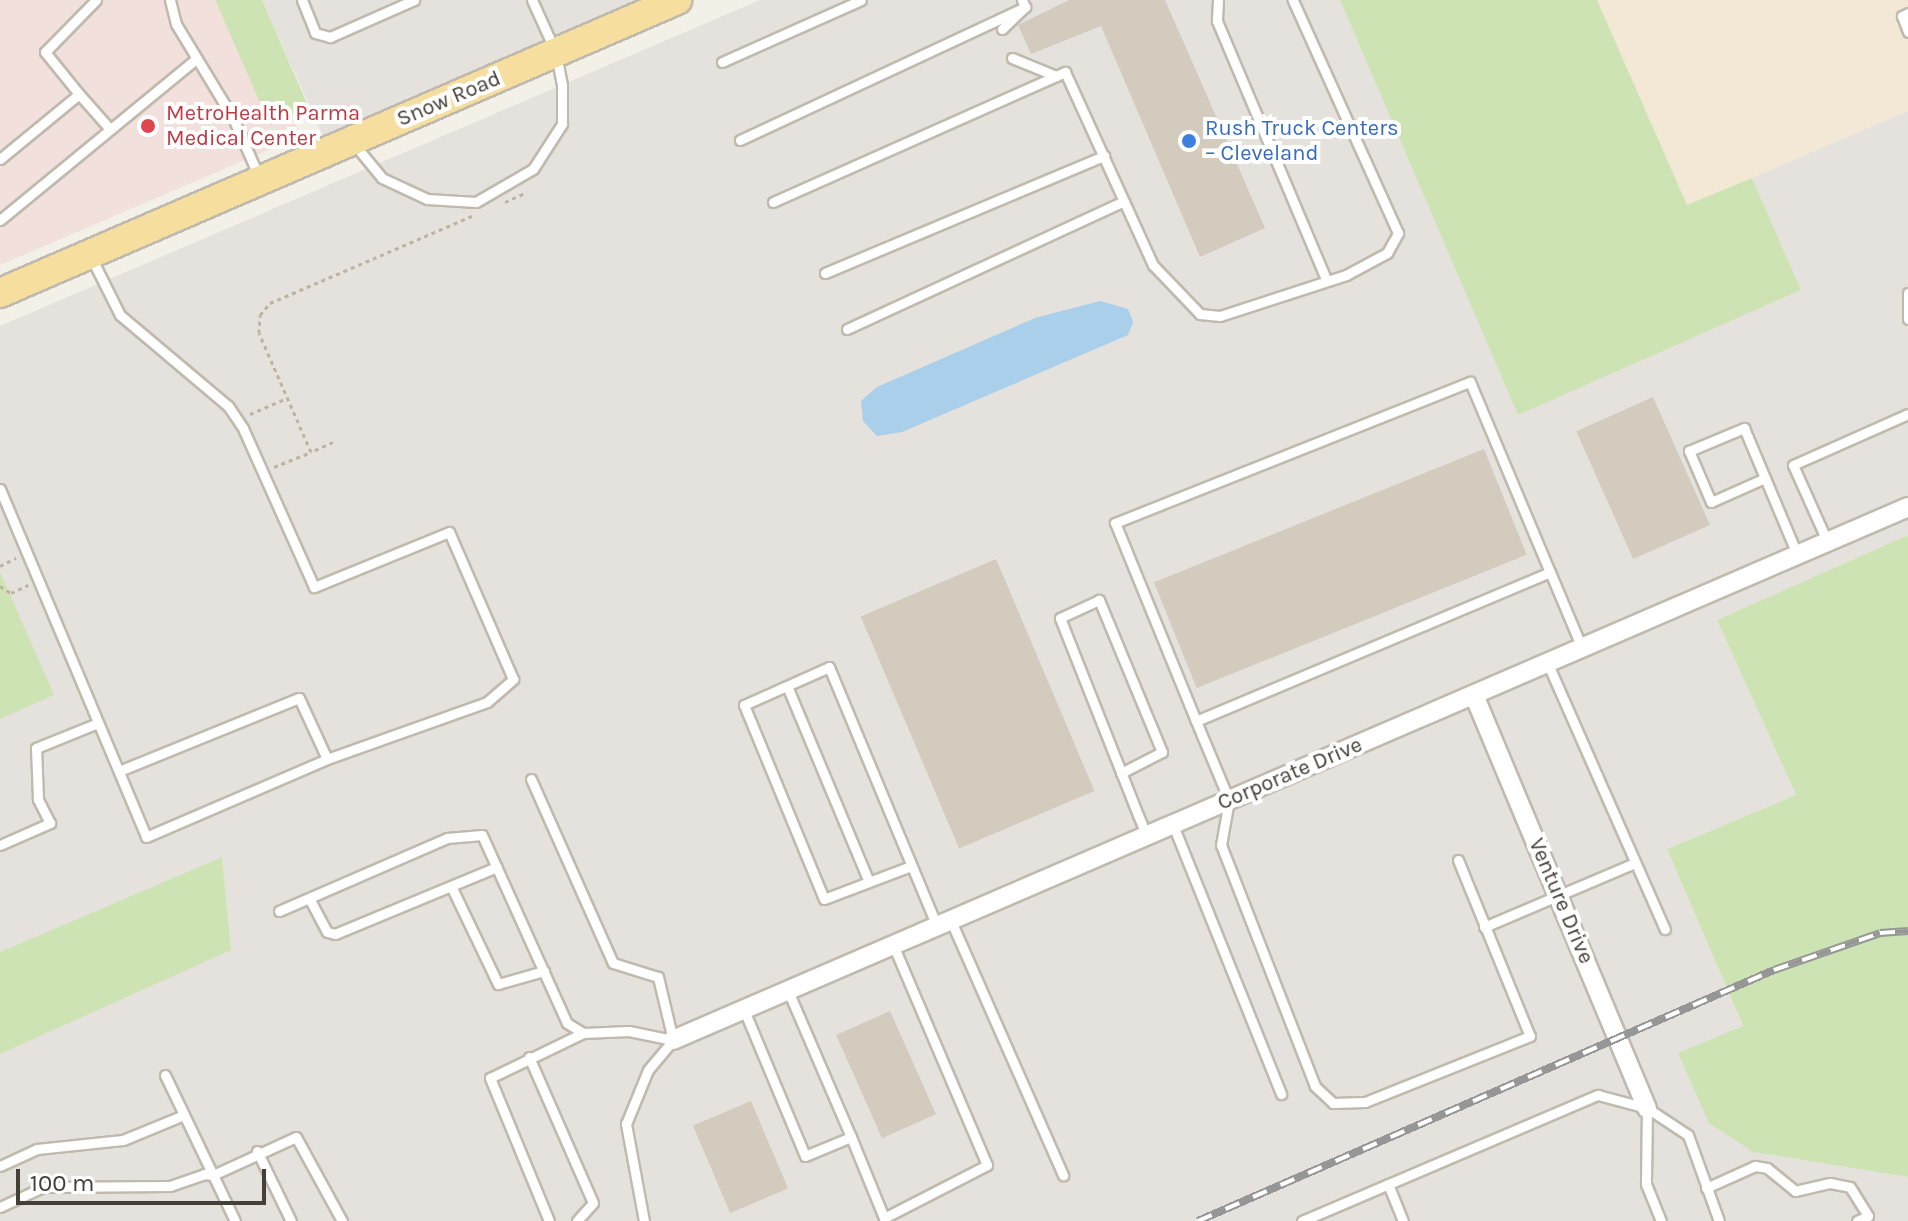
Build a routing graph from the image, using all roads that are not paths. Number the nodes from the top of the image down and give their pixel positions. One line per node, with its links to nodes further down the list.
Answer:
1 (96, 0): 19 (lane)
2 (170, 0): 16 (lane)
3 (302, 0): 4 (lane)
4 (414, 0)
5 (532, 0): 14 (lane)
6 (677, 0): 14 (main road, Snow Road)
7 (861, 0): 17 (lane)
8 (1218, 0): 31 (lane)
9 (1293, 0): 31 (lane)
10 (1023, 3): 12 (lane); 21 (lane)
11 (1908, 13): 13 (lane)
12 (1002, 29)
13 (1908, 32)
14 (556, 53): 22 (main road, Snow Road); 22 (lane)
15 (1012, 58): 18 (lane)
16 (195, 60): 20 (lane); 25 (lane)
17 (722, 62)
18 (1056, 76): 23 (lane); 27 (lane)
19 (79, 94): 20 (lane); 24 (lane)
20 (110, 129): 28 (lane)
21 (740, 140)
22 (351, 141): 25 (main road, Snow Road)
23 (1104, 156): 26 (lane); 30 (lane)
24 (0, 159)
25 (261, 180): 29 (main road, Snow Road)
26 (1124, 201): 31 (lane); 35 (lane)
27 (773, 202)
28 (0, 220)
29 (90, 254): 32 (main road, Snow Road); 49 (lane)
30 (825, 273)
31 (1326, 279)
32 (0, 293)
33 (1908, 293): 34 (lane)
34 (1908, 319)
35 (847, 329)
36 (1908, 414): 40 (lane)
37 (1765, 478): 37 (lane); 41 (lane)
38 (0, 489): 48 (lane)
39 (1908, 507): 40 (street, Corporate Drive)
40 (1827, 541): 41 (street, Corporate Drive)
41 (1797, 554): 43 (street, Corporate Drive)
42 (1550, 572): 43 (lane); 47 (lane); 47 (lane)
43 (1582, 648): 44 (street, Corporate Drive)
44 (1547, 662): 46 (street, Corporate Drive); 58 (lane)
45 (787, 686): 59 (lane); 61 (lane); 61 (lane)
46 (1474, 695): 53 (street, Corporate Drive); 63 (street, Venture Drive)
47 (1196, 721): 53 (lane)
48 (98, 723): 50 (lane); 56 (lane)
49 (327, 759): 50 (lane); 50 (lane)
50 (119, 771)
51 (1121, 773): 51 (lane); 55 (lane)
52 (531, 779): 74 (lane)
53 (1229, 800): 54 (street, Corporate Drive); 67 (lane)
54 (1173, 825): 55 (street, Corporate Drive); 77 (lane)
55 (1147, 836): 66 (street, Corporate Drive)
56 (0, 845)
57 (1458, 860): 67 (lane)
58 (1635, 863): 63 (lane); 68 (lane)
59 (911, 866): 61 (lane); 66 (lane)
60 (497, 867): 62 (lane); 64 (lane); 70 (lane)
61 (869, 882)
62 (451, 886): 64 (lane); 70 (lane)
63 (1558, 895): 67 (lane); 78 (street, Venture Drive)
64 (309, 898): 65 (lane)
65 (279, 911)
66 (944, 924): 69 (street, Corporate Drive); 84 (lane)
67 (1484, 927)
68 (1665, 929)
69 (893, 945): 71 (street, Corporate Drive); 80 (lane)
70 (544, 971): 73 (lane)
71 (788, 991): 72 (street, Corporate Drive); 80 (lane)
72 (744, 1010): 74 (street, Corporate Drive); 80 (lane)
73 (583, 1033): 74 (lane); 75 (lane)
74 (673, 1040): 93 (lane)
75 (529, 1057): 91 (lane); 92 (lane)
76 (165, 1075): 79 (lane)
77 (1281, 1094)
78 (1647, 1108): 85 (lane); 86 (lane); 96 (lane)
79 (184, 1115): 82 (lane); 83 (lane)
80 (851, 1137)
81 (257, 1151): 83 (lane); 89 (lane); 90 (lane)
82 (0, 1166)
83 (213, 1175): 87 (lane); 88 (lane)
84 (1063, 1175)
85 (1388, 1184): 94 (lane); 95 (lane)
86 (1706, 1188): 97 (lane); 98 (lane)
87 (0, 1207)
88 (235, 1221)
89 (291, 1221)
90 (342, 1221)
91 (549, 1221)
92 (577, 1221)
93 (644, 1221)
94 (1302, 1221)
95 (1403, 1221)
96 (1661, 1221)
97 (1719, 1221)
98 (1857, 1221)

